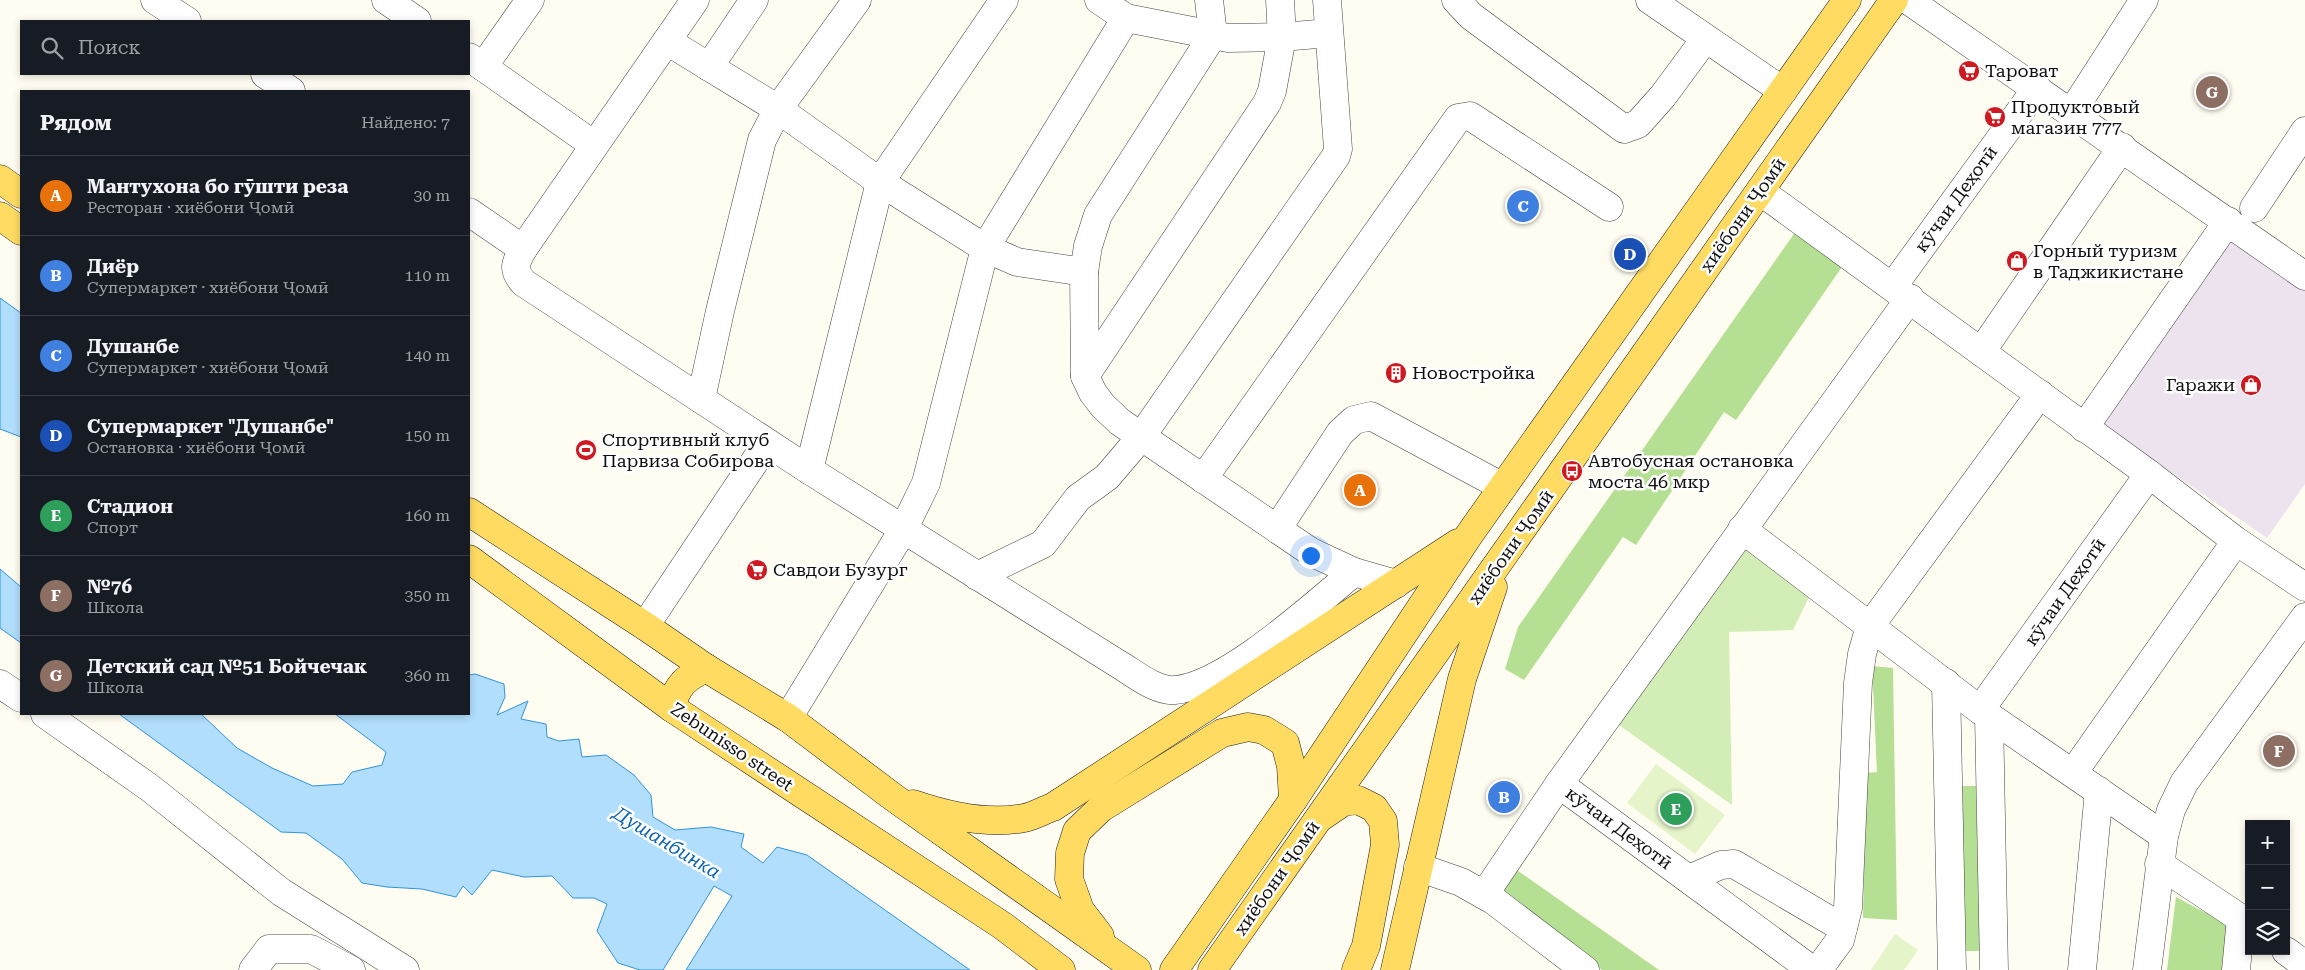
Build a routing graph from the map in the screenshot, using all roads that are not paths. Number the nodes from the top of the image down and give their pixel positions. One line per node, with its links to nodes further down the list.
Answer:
1 (155, 0): 18 (street)
2 (386, 0): 20 (street)
3 (530, 0): 26 (street)
4 (695, 0): 25 (street)
5 (754, 0): 27 (street)
6 (857, 0): 32 (street)
7 (1004, 0): 38 (street)
8 (1099, 0): 19 (street)
9 (1209, 0): 22 (street)
10 (1280, 0): 23 (street)
11 (1327, 0): 21 (street)
12 (1456, 0): 24 (street)
13 (1650, 0): 24 (street)
14 (1847, 0): 31 (main road, хиёбони Ҷомӣ)
15 (1894, 0): 39 (main road, хиёбони Ҷомӣ)
16 (1908, 0): 29 (street)
17 (2144, 0): 33 (street)
18 (188, 13)
19 (1126, 18): 22 (street); 47 (street)
20 (416, 20)
21 (1329, 32): 23 (street); 57 (street)
22 (1213, 35): 23 (street); 49 (street)
23 (1282, 37): 53 (street)
24 (1706, 39): 31 (street)
25 (667, 41): 27 (street); 35 (street)
26 (476, 62): 35 (street)
27 (710, 67): 32 (street)
28 (267, 75): 30 (street)
29 (2037, 88): 33 (street); 51 (street, кӯчаи Деҳотӣ)
30 (289, 90)
31 (1782, 91): 62 (main road, хиёбони Ҷомӣ)
32 (778, 109): 38 (street); 55 (street)
33 (2072, 112): 36 (street)
34 (2305, 131): 42 (street)
35 (594, 145): 48 (street)
36 (2122, 147): 45 (street); 52 (street)
37 (0, 179): 40 (main road)
38 (880, 182): 47 (street); 59 (street)
39 (1760, 191): 51 (street); 69 (main road, хиёбони Ҷомӣ)
40 (20, 193)
41 (1609, 206): 61 (street)
42 (2254, 208)
43 (470, 213): 48 (street)
44 (0, 216): 46 (main road)
45 (2228, 221): 50 (street); 56 (street)
46 (20, 230)
47 (985, 248): 49 (street); 66 (street)
48 (523, 249): 55 (street)
49 (1084, 272): 53 (street)
50 (2305, 276)
51 (1901, 292): 52 (street); 65 (street, кӯчаи Деҳотӣ)
52 (1981, 352): 54 (street)
53 (1085, 376): 57 (street)
54 (2040, 394): 56 (street); 77 (street)
55 (701, 399): 58 (street)
56 (2084, 428): 60 (street)
57 (1141, 438): 61 (street); 72 (street)
58 (768, 443): 59 (street); 76 (street)
59 (809, 470): 66 (street)
60 (2149, 474): 68 (street); 83 (street, кӯчаи Деҳотӣ)
61 (1203, 479): 64 (street)
62 (1503, 487): 64 (street); 67 (main road, хиёбони Ҷомӣ)
63 (470, 513): 76 (main road)
64 (1277, 529): 71 (street)
65 (1742, 529): 77 (street); 87 (street, кӯчаи Деҳотӣ)
66 (903, 530): 72 (street); 85 (street)
67 (1470, 535): 73 (main road); 90 (main road, хиёбони Ҷомӣ)
68 (2236, 541): 74 (street); 86 (street)
69 (1503, 558): 91 (main road, хиёбони Ҷомӣ); 94 (main road)
70 (470, 559): 82 (main road, Zebunisso street)
71 (1354, 572): 72 (street); 73 (street)
72 (977, 576)
73 (1396, 584): 89 (main road)
74 (2305, 588)
75 (2305, 617): 92 (street)
76 (645, 626): 78 (main road)
77 (1870, 626): 79 (street); 98 (street)
78 (706, 668): 82 (main road); 85 (main road)
79 (1946, 683): 83 (street); 114 (street)
80 (0, 684): 81 (street)
81 (20, 697)
82 (672, 708): 105 (main road, Zebunisso street)
83 (1985, 713): 86 (street); 115 (street)
84 (46, 715): 104 (street)
85 (788, 718): 89 (main road)
86 (2073, 773): 88 (street)
87 (1558, 784): 95 (street, кӯчаи Деҳотӣ); 96 (street)
88 (2099, 791): 92 (street); 116 (street)
89 (893, 797): 99 (main road)
90 (1293, 800): 99 (main road); 107 (main road, хиёбони Ҷомӣ)
91 (1320, 817): 108 (main road, хиёбони Ҷомӣ); 109 (main road)
92 (2164, 836): 93 (street)
93 (2159, 864): 97 (street); 117 (street)
94 (1418, 867): 96 (street); 110 (main road)
95 (1689, 879): 98 (street); 112 (street, кӯчаи Деҳотӣ)
96 (1484, 895): 111 (street)
97 (2245, 921): 118 (street)
98 (1843, 928): 113 (street)
99 (1113, 953): 106 (main road)
100 (2290, 954): 101 (street)
101 (2305, 965)
102 (253, 970): 103 (street)
103 (351, 970)
104 (404, 970)
105 (1060, 970)
106 (1138, 970)
107 (1174, 970)
108 (1212, 970)
109 (1356, 970)
110 (1395, 970)
111 (1585, 970)
112 (1812, 970)
113 (1818, 970)
114 (1952, 970)
115 (1994, 970)
116 (2082, 970)
117 (2146, 970)
118 (2236, 970)

